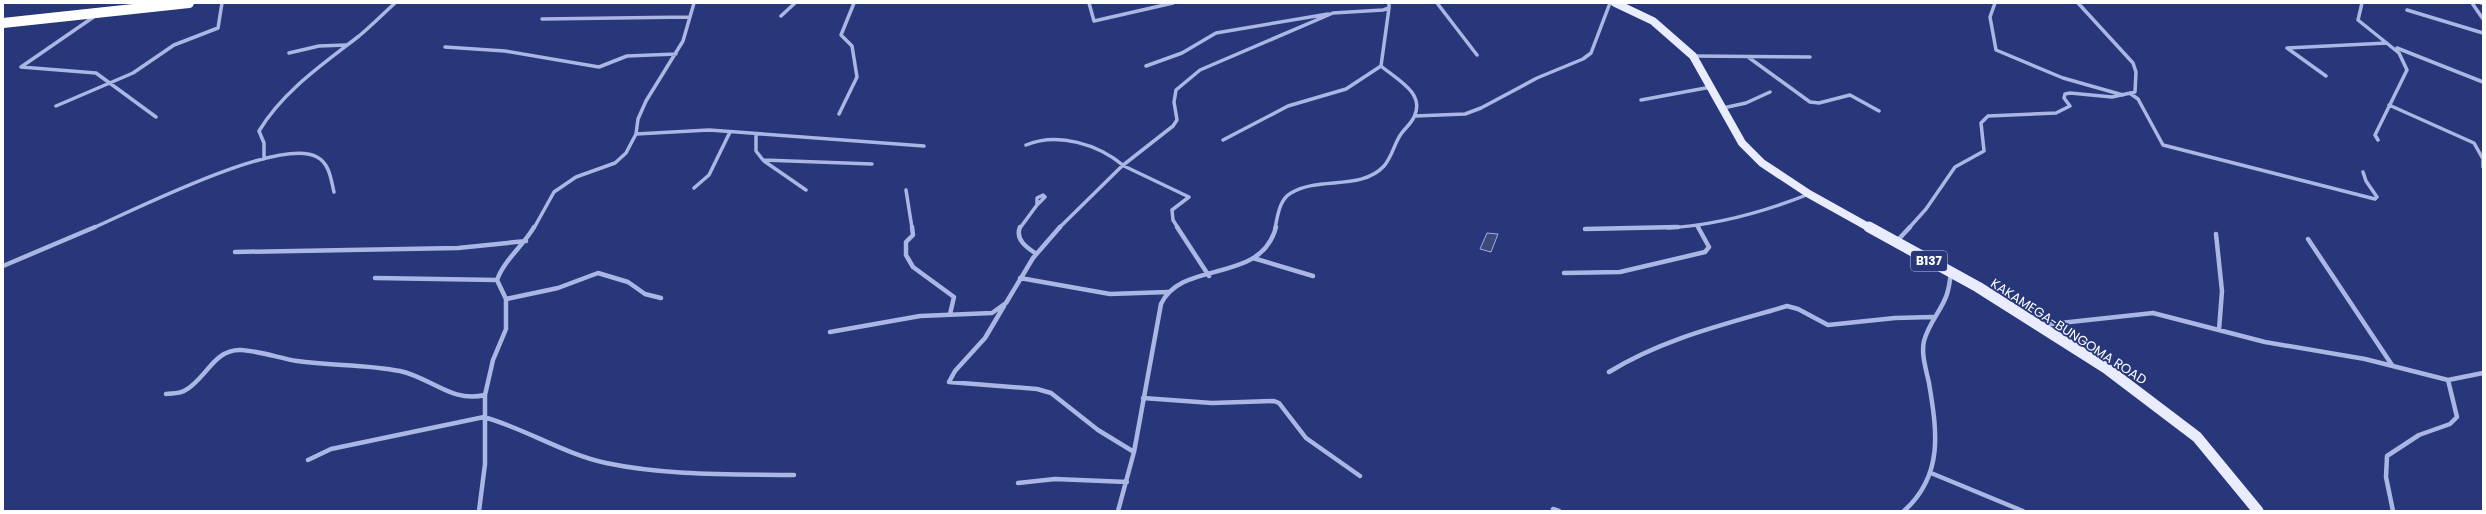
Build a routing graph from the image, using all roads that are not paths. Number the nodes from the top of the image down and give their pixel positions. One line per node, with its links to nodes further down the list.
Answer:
1 (148, 3): 24 (highway)
2 (189, 3): 20 (highway)
3 (222, 3): 43 (street)
4 (395, 3): 30 (street)
5 (694, 3): 23 (street)
6 (795, 3): 22 (street)
7 (854, 3): 53 (street)
8 (1089, 3): 9 (street)
9 (1173, 3)
10 (1389, 3): 18 (street)
11 (1437, 3): 35 (street)
12 (1610, 3): 54 (street)
13 (1616, 3): 36 (main road, KAKAMEGA-BUNGOMA ROAD / B137)
14 (1995, 3): 47 (street)
15 (2078, 3): 46 (street)
16 (2362, 3): 29 (street)
17 (2472, 3): 26 (street)
18 (1389, 8): 21 (street); 40 (street)
19 (2407, 10): 28 (street)
20 (99, 13): 27 (highway); 43 (street)
21 (1333, 13): 39 (street); 66 (street)
22 (781, 16)
23 (689, 17): 25 (street); 34 (street)
24 (3, 19)
25 (542, 19)
26 (2483, 19)
27 (3, 23)
28 (2483, 33)
29 (2387, 43): 31 (street); 41 (street)
30 (346, 45): 33 (street); 63 (street)
31 (2393, 46): 42 (street); 49 (street)
32 (445, 47): 34 (street)
33 (289, 53)
34 (676, 54): 57 (street)
35 (1478, 55)
36 (1693, 56): 37 (street); 44 (main road, KAKAMEGA-BUNGOMA ROAD / B137)
37 (1748, 57): 38 (street); 52 (street)
38 (1810, 57)
39 (1146, 66)
40 (1381, 66): 54 (street); 59 (street)
41 (2326, 76)
42 (2483, 82)
43 (110, 83): 50 (street); 55 (street)
44 (1712, 87): 48 (street); 51 (main road, KAKAMEGA-BUNGOMA ROAD / B137)
45 (1770, 92): 51 (street)
46 (2131, 94): 47 (street); 68 (street)
47 (2126, 96): 80 (street)
48 (1641, 100)
49 (2389, 105): 60 (street); 67 (street)
50 (56, 106)
51 (1723, 108): 73 (main road, KAKAMEGA-BUNGOMA ROAD / B137)
52 (1879, 111)
53 (839, 114)
54 (1415, 116): 83 (street)
55 (156, 117)
56 (730, 132): 57 (street); 58 (street); 69 (street)
57 (636, 134): 79 (street)
58 (756, 134): 62 (street); 64 (street)
59 (1223, 140)
60 (2378, 140)
61 (1026, 145): 66 (street)
62 (924, 146)
63 (264, 158): 72 (street); 84 (street)
64 (763, 160): 65 (street); 70 (street)
65 (872, 164)
66 (1124, 166): 82 (street); 87 (street)
67 (2483, 167)
68 (2364, 172)
69 (694, 188)
70 (806, 190)
71 (906, 190): 96 (street)
72 (334, 192)
73 (1809, 194): 75 (street); 80 (main road, KAKAMEGA-BUNGOMA ROAD / B137)
74 (1036, 206): 82 (street)
75 (1698, 226): 76 (street); 86 (street)
76 (1585, 229)
77 (2216, 234): 99 (street)
78 (2308, 239): 101 (street)
79 (526, 241): 81 (street); 91 (street)
80 (1896, 243): 85 (main road, KAKAMEGA-BUNGOMA ROAD / B137)
81 (235, 252)
82 (1036, 254): 90 (street)
83 (1253, 258): 87 (street); 88 (street)
84 (3, 266)
85 (1951, 272): 97 (street); 98 (main road, KAKAMEGA-BUNGOMA ROAD / B137)
86 (1564, 273)
87 (1209, 276): 92 (street)
88 (1312, 276)
89 (375, 278): 91 (street)
90 (1020, 278): 92 (street); 95 (street)
91 (497, 280): 94 (street)
92 (1168, 292): 107 (street)
93 (661, 298): 94 (street)
94 (506, 299): 106 (street)
95 (1005, 305): 96 (street); 109 (street)
96 (950, 314): 100 (street)
97 (1933, 317): 102 (street); 111 (street)
98 (2041, 325): 99 (street); 120 (main road, KAKAMEGA-BUNGOMA ROAD / B137)
99 (2219, 330): 101 (street)
100 (830, 332)
101 (2392, 365): 104 (street)
102 (1609, 372)
103 (2483, 373): 104 (street)
104 (2448, 380): 121 (street)
105 (166, 394): 106 (street)
106 (485, 395): 108 (street)
107 (1143, 398): 109 (street); 113 (street)
108 (484, 417): 110 (street); 112 (street); 116 (street)
109 (1134, 452): 114 (street)
110 (308, 460)
111 (1931, 473): 118 (street); 119 (street)
112 (794, 475)
113 (1360, 476)
114 (1127, 482): 115 (street); 117 (street)
115 (1018, 483)
116 (479, 511)
117 (1118, 511)
118 (1904, 511)
119 (2023, 511)
120 (2258, 511)
121 (2393, 511)

